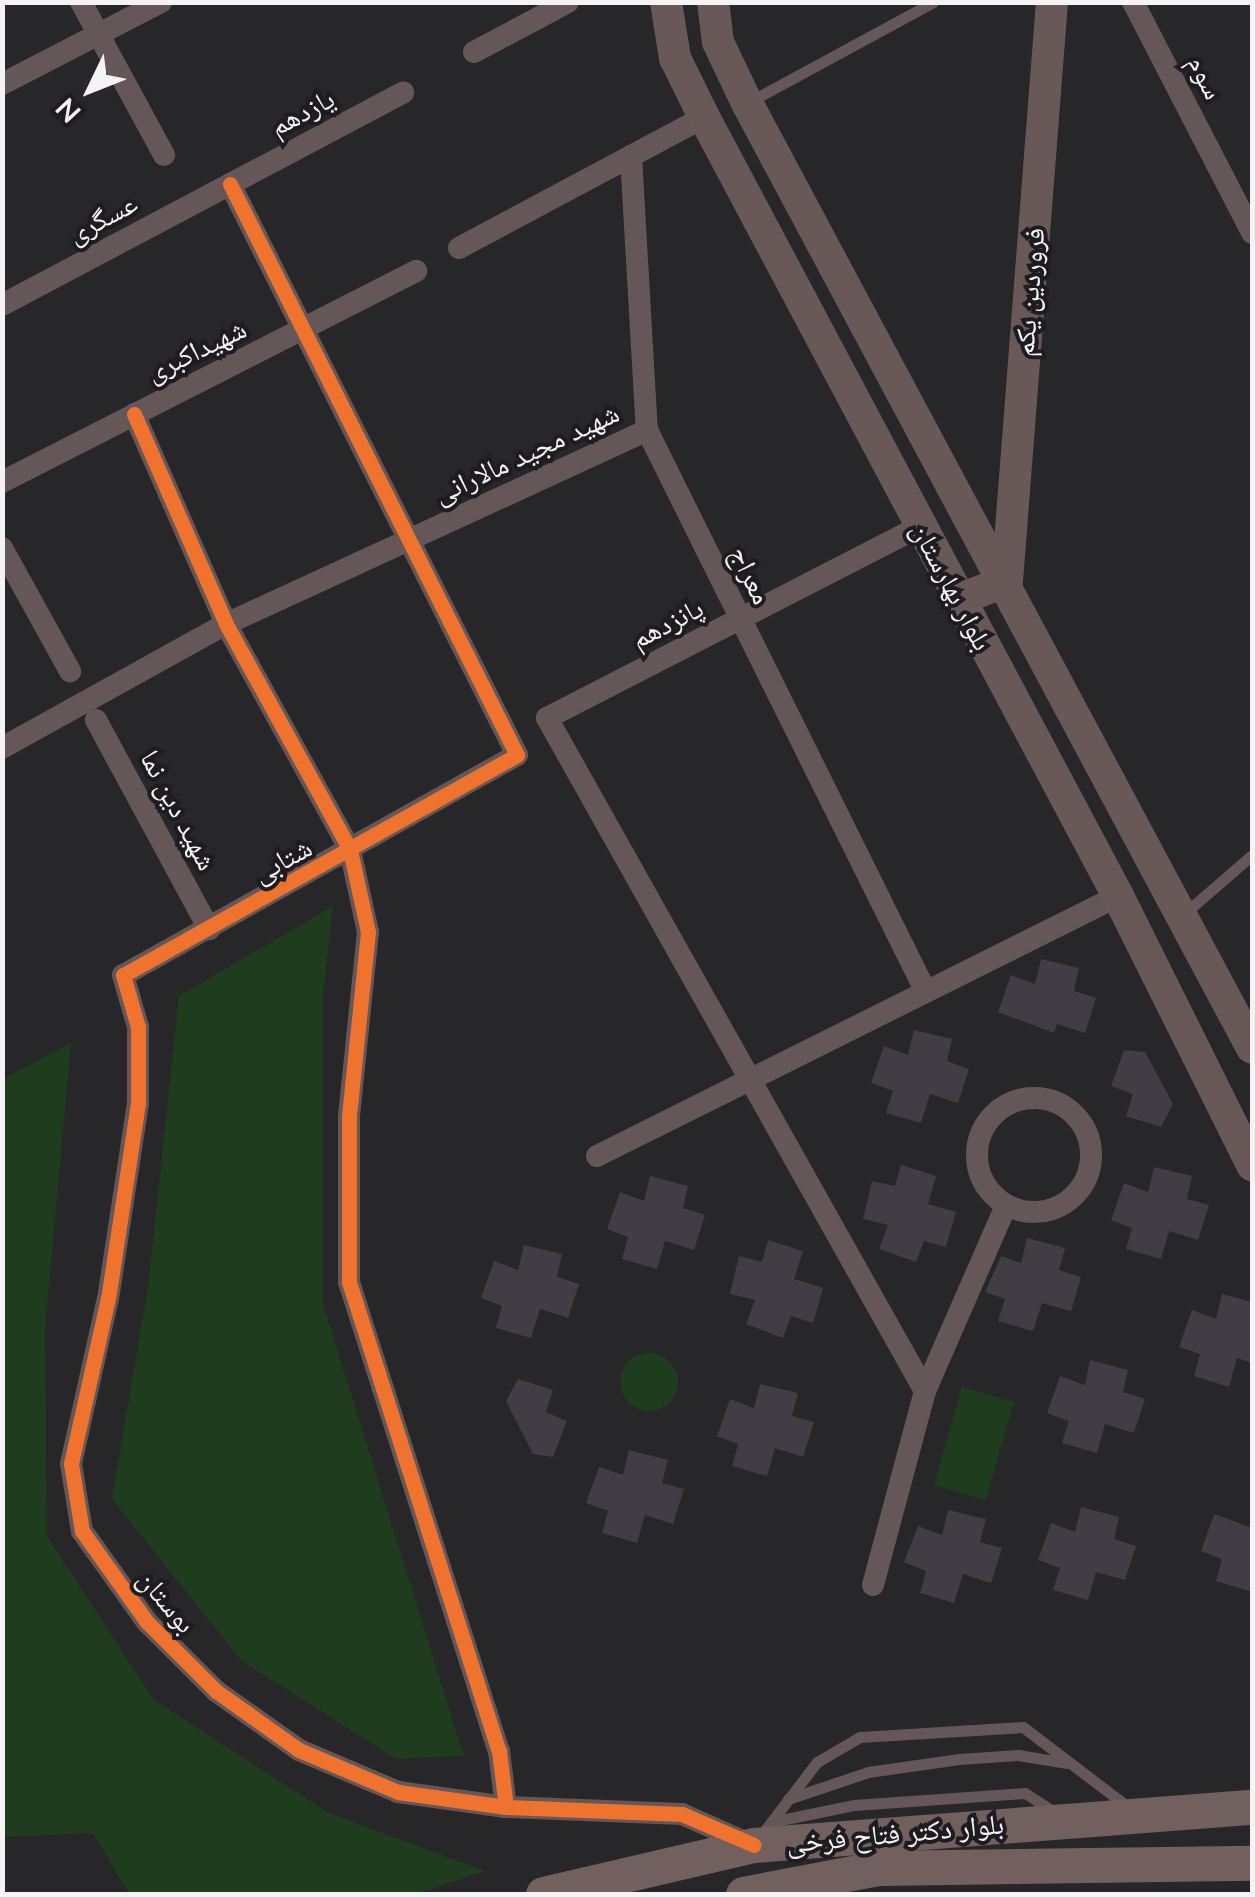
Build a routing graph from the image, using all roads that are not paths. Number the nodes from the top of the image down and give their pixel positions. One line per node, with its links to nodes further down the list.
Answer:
1 (81, 2): 9 (street)
2 (161, 2): 9 (street)
3 (568, 2): 10 (street)
4 (666, 2): 14 (main road, بلوار بهارستان)
5 (713, 2): 13 (main road, بلوار بهارستان)
6 (933, 2): 13 (lane)
7 (1052, 2): 29 (main road, فروردین یکم)
8 (1133, 2): 18 (street, سوم)
9 (98, 35): 11 (street); 15 (street)
10 (474, 52)
11 (2, 84)
12 (403, 93): 17 (street, یازدهم)
13 (747, 103): 29 (main road, بلوار بهارستان)
14 (704, 117): 16 (street); 26 (main road, بلوار بهارستان)
15 (164, 155)
16 (631, 156): 19 (street); 24 (street, معراج)
17 (230, 184): 21 (street, عسگری); 22 (street)
18 (1252, 233)
19 (459, 248)
20 (416, 271): 22 (street, شهیداکبری)
21 (2, 305)
22 (302, 332): 23 (street, شهیداکبری); 27 (street)
23 (134, 414): 25 (street, شهیداکبری); 32 (street)
24 (647, 430): 27 (street, شهید مجید مالارانی); 31 (street, معراج)
25 (2, 482)
26 (920, 526): 30 (main road, بلوار بهارستان); 31 (street, پانزدهم)
27 (406, 540): 32 (street, شهید مجید مالارانی); 36 (street, شتابی)
28 (2, 548): 33 (street)
29 (1006, 581): 30 (main road); 39 (main road, بلوار بهارستان)
30 (960, 599): 38 (main road, بلوار بهارستان)
31 (739, 619): 42 (street, معراج); 44 (street, پانزدهم)
32 (226, 624): 35 (street, شهید مجید مالارانی); 36 (street)
33 (70, 672)
34 (96, 720): 40 (street, شهید دین نما)
35 (2, 748)
36 (350, 850): 40 (street, شتابی); 53 (street)
37 (1252, 855): 39 (lane)
38 (1118, 896): 42 (street); 46 (main road, بلوار بهارستان)
39 (1184, 913): 43 (main road, بلوار بهارستان)
40 (209, 929): 41 (street, شتابی)
41 (122, 976): 53 (street, بوستان)
42 (926, 992): 44 (street)
43 (1252, 1048)
44 (750, 1079): 45 (street); 48 (street)
45 (597, 1156)
46 (1252, 1165)
47 (1006, 1206): 47 (street); 48 (street)
48 (926, 1391): 49 (street)
49 (873, 1585)
50 (1071, 1764): 51 (lane); 51 (lane); 54 (lane)
51 (788, 1799): 55 (lane)
52 (1252, 1807): 54 (main road, بلوار دکتر فتاح فرخی)
53 (506, 1808): 55 (street, بوستان)
54 (1152, 1814): 55 (main road, بلوار دکتر فتاح فرخی)
55 (763, 1834): 57 (main road, بلوار دکتر فتاح فرخی)
56 (1252, 1863): 58 (main road)
57 (543, 1894)
58 (743, 1894)

